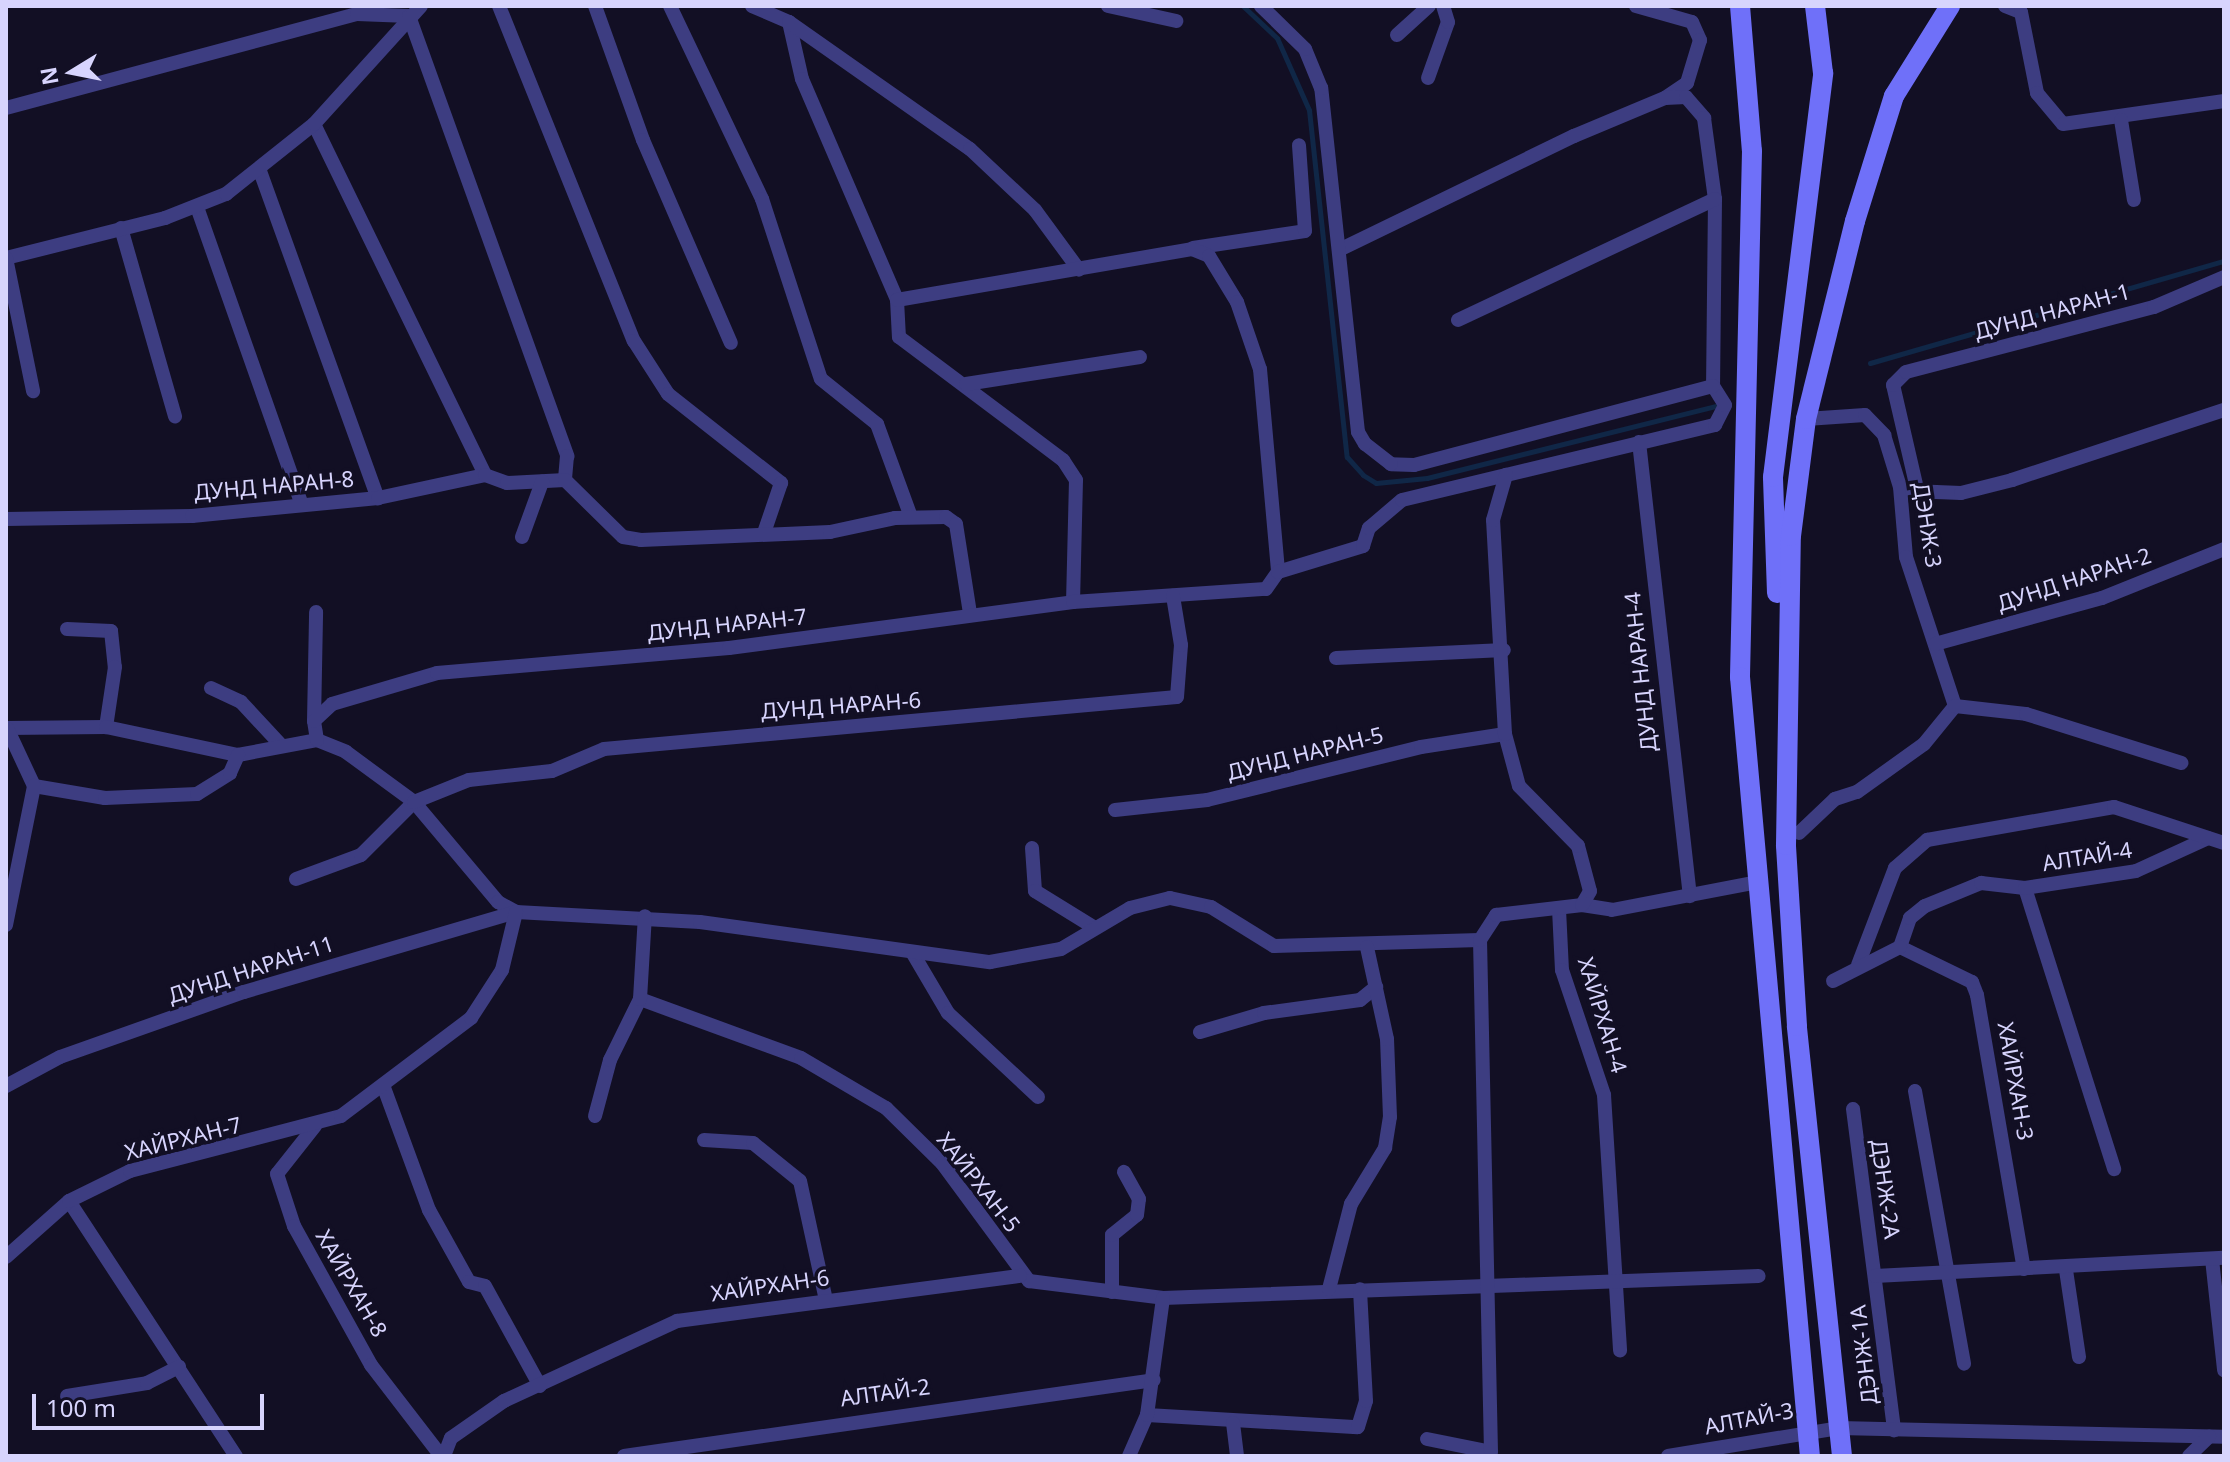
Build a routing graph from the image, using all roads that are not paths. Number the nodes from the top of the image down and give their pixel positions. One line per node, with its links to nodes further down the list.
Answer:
1 (421, 6): 15 (street)
2 (499, 6): 57 (street)
3 (595, 6): 38 (street)
4 (670, 6): 55 (street)
5 (752, 6): 17 (street)
6 (1108, 6): 16 (street)
7 (1261, 6): 32 (street)
8 (1429, 6): 18 (street)
9 (1443, 6): 19 (street)
10 (1636, 6): 20 (street)
11 (1740, 6): 87 (main road)
12 (1950, 6): 45 (main road)
13 (2005, 6): 23 (street)
14 (1816, 10): 83 (main road)
15 (409, 16): 22 (street); 24 (street); 49 (street)
16 (1176, 21)
17 (789, 22): 34 (street); 36 (street)
18 (1397, 35)
19 (1428, 78)
20 (1665, 98): 27 (street); 32 (street)
21 (2224, 101): 23 (street)
22 (6, 108)
23 (2121, 120): 28 (street)
24 (314, 124): 26 (street); 47 (street)
25 (1299, 145): 31 (street)
26 (260, 171): 29 (street); 53 (street)
27 (1715, 199): 37 (street); 41 (street)
28 (2134, 200)
29 (197, 207): 30 (street); 54 (street)
30 (121, 228): 33 (street); 44 (street)
31 (1192, 249): 34 (street); 60 (street)
32 (1341, 249): 41 (street)
33 (6, 258): 42 (street)
34 (1079, 270): 36 (street)
35 (2224, 277): 52 (street, ДУНД НАРАН-1)
36 (897, 300): 40 (street)
37 (1458, 320)
38 (731, 343)
39 (1140, 357): 40 (street)
40 (966, 384): 62 (street)
41 (1713, 386): 46 (street)
42 (33, 391)
43 (2224, 410): 52 (street)
44 (175, 416)
45 (1806, 419): 51 (street, ДЭНЖ-3); 83 (main road)
46 (1639, 442): 48 (street); 89 (street, ДУНД НАРАН-4)
47 (485, 475): 50 (street, ДУНД НАРАН-8); 53 (street, ДУНД НАРАН-8)
48 (1506, 475): 60 (street); 67 (street)
49 (565, 480): 50 (street, ДУНД НАРАН-8); 57 (street)
50 (542, 482): 58 (street)
51 (1900, 487): 52 (street); 66 (street, ДЭНЖ-3)
52 (1918, 493)
53 (378, 498): 54 (street, ДУНД НАРАН-8)
54 (302, 505): 56 (street, ДУНД НАРАН-8)
55 (911, 517): 57 (street); 64 (street)
56 (6, 519)
57 (765, 530)
58 (522, 537)
59 (2224, 549): 66 (street, ДУНД НАРАН-2)
60 (1278, 572): 61 (street)
61 (1173, 596): 62 (street, ДУНД НАРАН-7); 80 (street, ДУНД НАРАН-6)
62 (1073, 602): 64 (street, ДУНД НАРАН-7)
63 (316, 612): 71 (street)
64 (970, 613): 71 (street, ДУНД НАРАН-7)
65 (67, 629): 72 (street)
66 (1935, 644): 70 (street, ДЭНЖ-3)
67 (1504, 650): 68 (street); 74 (street)
68 (1336, 658)
69 (211, 688): 76 (street)
70 (1955, 706): 78 (street); 83 (street)
71 (314, 721): 75 (street)
72 (106, 727): 73 (street); 77 (street)
73 (6, 728): 79 (street)
74 (1505, 734): 81 (street, ДУНД НАРАН-5); 90 (street)
75 (317, 740): 76 (street); 80 (street)
76 (281, 745): 77 (street)
77 (238, 755): 79 (street)
78 (2181, 763)
79 (34, 786): 94 (street)
80 (414, 802): 86 (street); 92 (street)
81 (1115, 810)
82 (2208, 838): 84 (street); 88 (street, АЛТАЙ-4); 100 (street)
83 (1792, 839): 141 (main road)
84 (2224, 843)
85 (1032, 848): 95 (street)
86 (296, 879)
87 (1757, 882): 89 (street); 142 (main road)
88 (2025, 888): 98 (street, АЛТАЙ-4); 113 (street)
89 (1690, 896): 90 (street)
90 (1582, 905): 91 (street)
91 (1559, 909): 96 (street); 124 (street, ХАЙРХАН-4)
92 (516, 912): 93 (street); 105 (street, ХАЙРХАН-7); 106 (street, ДУНД НАРАН-11)
93 (645, 916): 99 (street); 103 (street)
94 (6, 925)
95 (1095, 928): 97 (street); 99 (street)
96 (1480, 940): 97 (street); 125 (street)
97 (1367, 947): 102 (street)
98 (1900, 947): 100 (street); 118 (street, ХАЙРХАН-3)
99 (912, 952): 108 (street)
100 (1858, 965): 101 (street)
101 (1833, 981)
102 (1376, 987): 104 (street); 126 (street)
103 (640, 999): 110 (street); 120 (street, ХАЙРХАН-5)
104 (1200, 1032)
105 (383, 1085): 111 (street, ХАЙРХАН-7); 137 (street)
106 (6, 1086)
107 (1915, 1091): 123 (street)
108 (1038, 1097)
109 (1853, 1109): 122 (street, ДЭНЖ-2А)
110 (595, 1116)
111 (315, 1125): 115 (street, ХАЙРХАН-7); 148 (street, ХАЙРХАН-8)
112 (704, 1140): 130 (street)
113 (2114, 1169)
114 (1124, 1172): 128 (street)
115 (69, 1201): 116 (street, ХАЙРХАН-7); 134 (street)
116 (6, 1257)
117 (2218, 1258): 119 (street); 135 (street)
118 (2024, 1269): 119 (street); 123 (street)
119 (2066, 1270): 132 (street)
120 (1020, 1276): 128 (street); 130 (street, ХАЙРХАН-6)
121 (1759, 1276): 124 (street)
122 (1875, 1276): 123 (street); 143 (street, ДЭНЖ-1А)
123 (1946, 1277): 133 (street)
124 (1616, 1280): 125 (street); 131 (street, ХАЙРХАН-4)
125 (1487, 1281): 127 (street); 146 (street)
126 (1329, 1289): 127 (street); 129 (street)
127 (1360, 1289): 140 (street)
128 (1112, 1292): 129 (street)
129 (1163, 1298): 136 (street)
130 (826, 1300): 137 (street, ХАЙРХАН-6)
131 (1620, 1350)
132 (2079, 1357)
133 (1964, 1364)
134 (179, 1367): 138 (street); 147 (street)
135 (2224, 1370)
136 (1154, 1380): 139 (street); 149 (street, АЛТАЙ-2)
137 (540, 1386): 148 (street, ХАЙРХАН-8)
138 (67, 1396)
139 (1147, 1415): 140 (street); 150 (street)
140 (1233, 1423): 151 (street)
141 (1839, 1428): 142 (street, АЛТАЙ-3); 143 (street, АЛТАЙ-3); 154 (main road)
142 (1808, 1429): 152 (street, АЛТАЙ-3); 153 (main road)
143 (1894, 1430): 144 (street, АЛТАЙ-3)
144 (2217, 1437): 155 (street)
145 (1427, 1439): 146 (street)
146 (1492, 1454)
147 (236, 1456)
148 (443, 1456)
149 (624, 1456)
150 (1129, 1456)
151 (1237, 1456)
152 (1668, 1456)
153 (1810, 1456)
154 (1842, 1456)
155 (2189, 1456)

